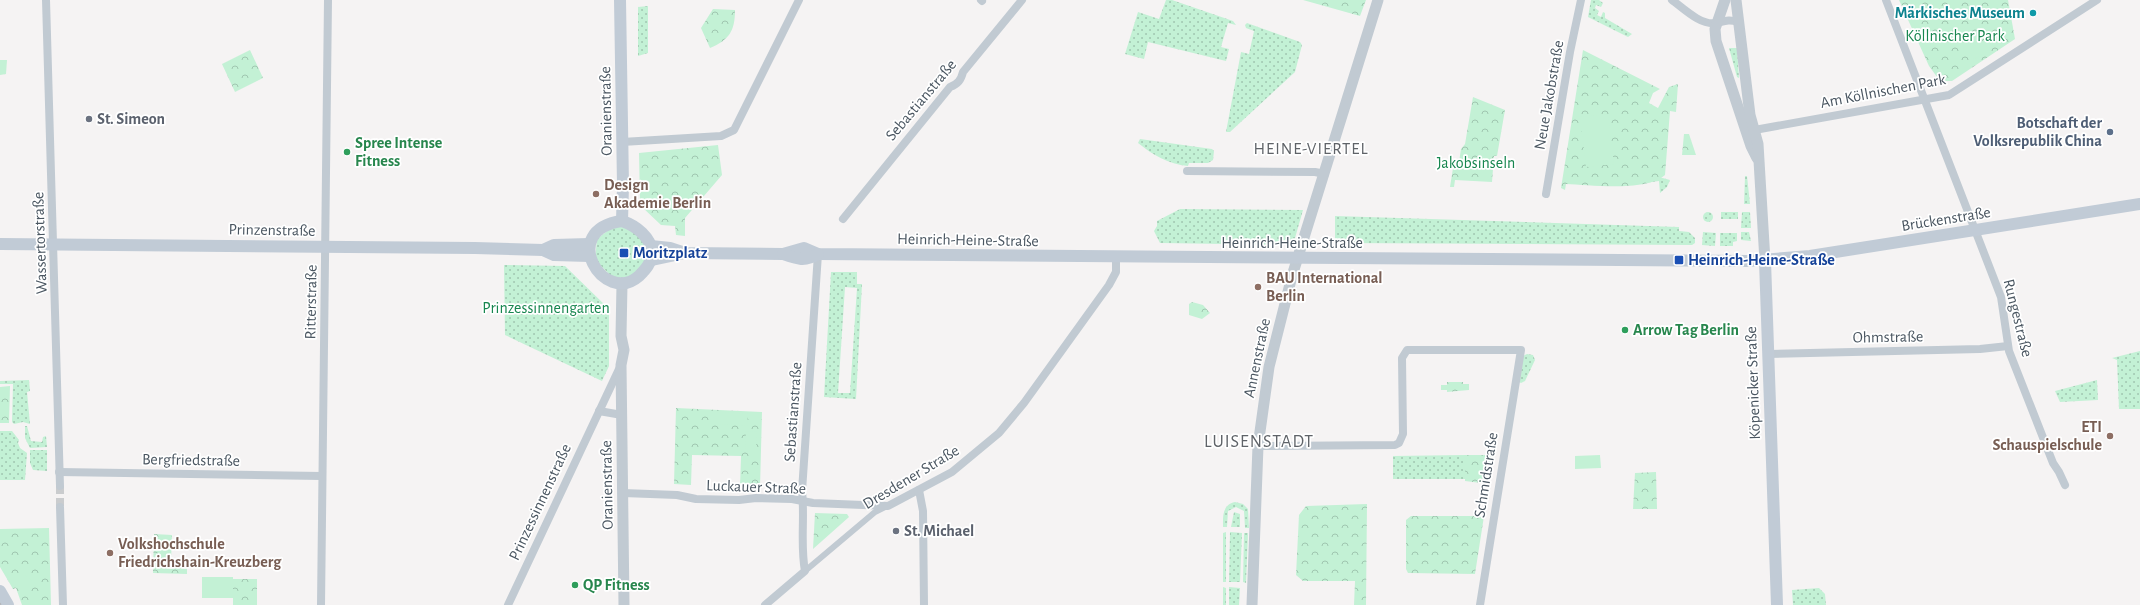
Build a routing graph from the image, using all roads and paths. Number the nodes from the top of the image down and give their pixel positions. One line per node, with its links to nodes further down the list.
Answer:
1 (46, 0): 26 (street, Wassertorstraße)
2 (328, 0): 29 (street, Ritterstraße)
3 (620, 0): 17 (main road, Oranienstraße)
4 (799, 0): 17 (street)
5 (1022, 0): 22 (street, Sebastianstraße)
6 (1378, 0): 19 (street, Annenstraße)
7 (1581, 0): 20 (street, Neue Jakobstraße)
8 (1672, 0): 14 (street)
9 (1725, 0): 14 (street)
10 (1736, 0): 13 (street, Köpenicker Straße)
11 (1886, 0): 15 (street, Rungestraße)
12 (2097, 0): 15 (street, Am Köllnischen Park)
13 (1738, 22): 14 (street); 16 (street, Köpenicker Straße)
14 (1716, 23): 16 (street, Köpenicker Straße)
15 (1924, 100): 16 (street, Am Köllnischen Park); 24 (street, Rungestraße)
16 (1750, 131): 37 (street, Köpenicker Straße)
17 (622, 142): 23 (main road, Oranienstraße)
18 (1187, 171): 19 (street)
19 (1325, 174): 35 (street, Annenstraße)
20 (1546, 194)
21 (2137, 203): 24 (main road, Brückenstraße)
22 (843, 219)
23 (622, 221): 27 (main road); 28 (main road)
24 (1975, 231): 37 (main road, Brückenstraße); 39 (street, Rungestraße)
25 (0, 244): 26 (main road, Prinzenstraße)
26 (54, 244): 29 (main road, Prinzenstraße); 45 (street, Wassertorstraße)
27 (589, 244): 30 (main road, Prinzenstraße); 33 (main road)
28 (651, 246): 31 (main road); 36 (main road)
29 (326, 247): 30 (main road, Prinzenstraße); 46 (street, Ritterstraße)
30 (543, 250): 33 (main road, Prinzenstraße)
31 (685, 253): 32 (main road); 36 (main road)
32 (818, 254): 34 (main road, Heinrich-Heine-Straße); 51 (street, Sebastianstraße)
33 (589, 256): 38 (main road)
34 (1116, 257): 35 (main road, Heinrich-Heine-Straße); 49 (street, Dresdener Straße)
35 (1298, 259): 37 (main road, Heinrich-Heine-Straße); 44 (street, Annenstraße)
36 (652, 260): 38 (main road)
37 (1765, 261): 40 (main road, Köpenicker Straße)
38 (622, 284): 41 (street, Oranienstraße)
39 (2008, 346): 40 (street, Ohmstraße); 47 (street, Rungestraße)
40 (1768, 354): 65 (main road, Köpenicker Straße)
41 (621, 365): 42 (street, Prinzessinnenstraße); 43 (street, Oranienstraße)
42 (599, 411): 43 (street); 59 (street, Prinzessinnenstraße)
43 (622, 415): 50 (street, Oranienstraße)
44 (1258, 446): 63 (street, Annenstraße); 64 (street, Schmidstraße)
45 (59, 472): 46 (street, Bergfriedstraße); 48 (street, Wassertorstraße)
46 (322, 476): 58 (street, Ritterstraße)
47 (2064, 485)
48 (60, 486)
49 (919, 490): 52 (street, Dresdener Straße); 62 (street)
50 (623, 493): 51 (street, Luckauer Straße); 60 (street, Oranienstraße)
51 (803, 501): 52 (street, Luckauer Straße); 54 (street, Sebastianstraße)
52 (888, 506): 54 (street, Dresdener Straße)
53 (60, 507): 57 (street)
54 (805, 571): 61 (street, Dresdener Straße)
55 (0, 591): 56 (main road)
56 (8, 605)
57 (63, 605)
58 (321, 605)
59 (508, 605)
60 (624, 605)
61 (765, 605)
62 (924, 605)
63 (1252, 605)
64 (1480, 605)
65 (1777, 605)

